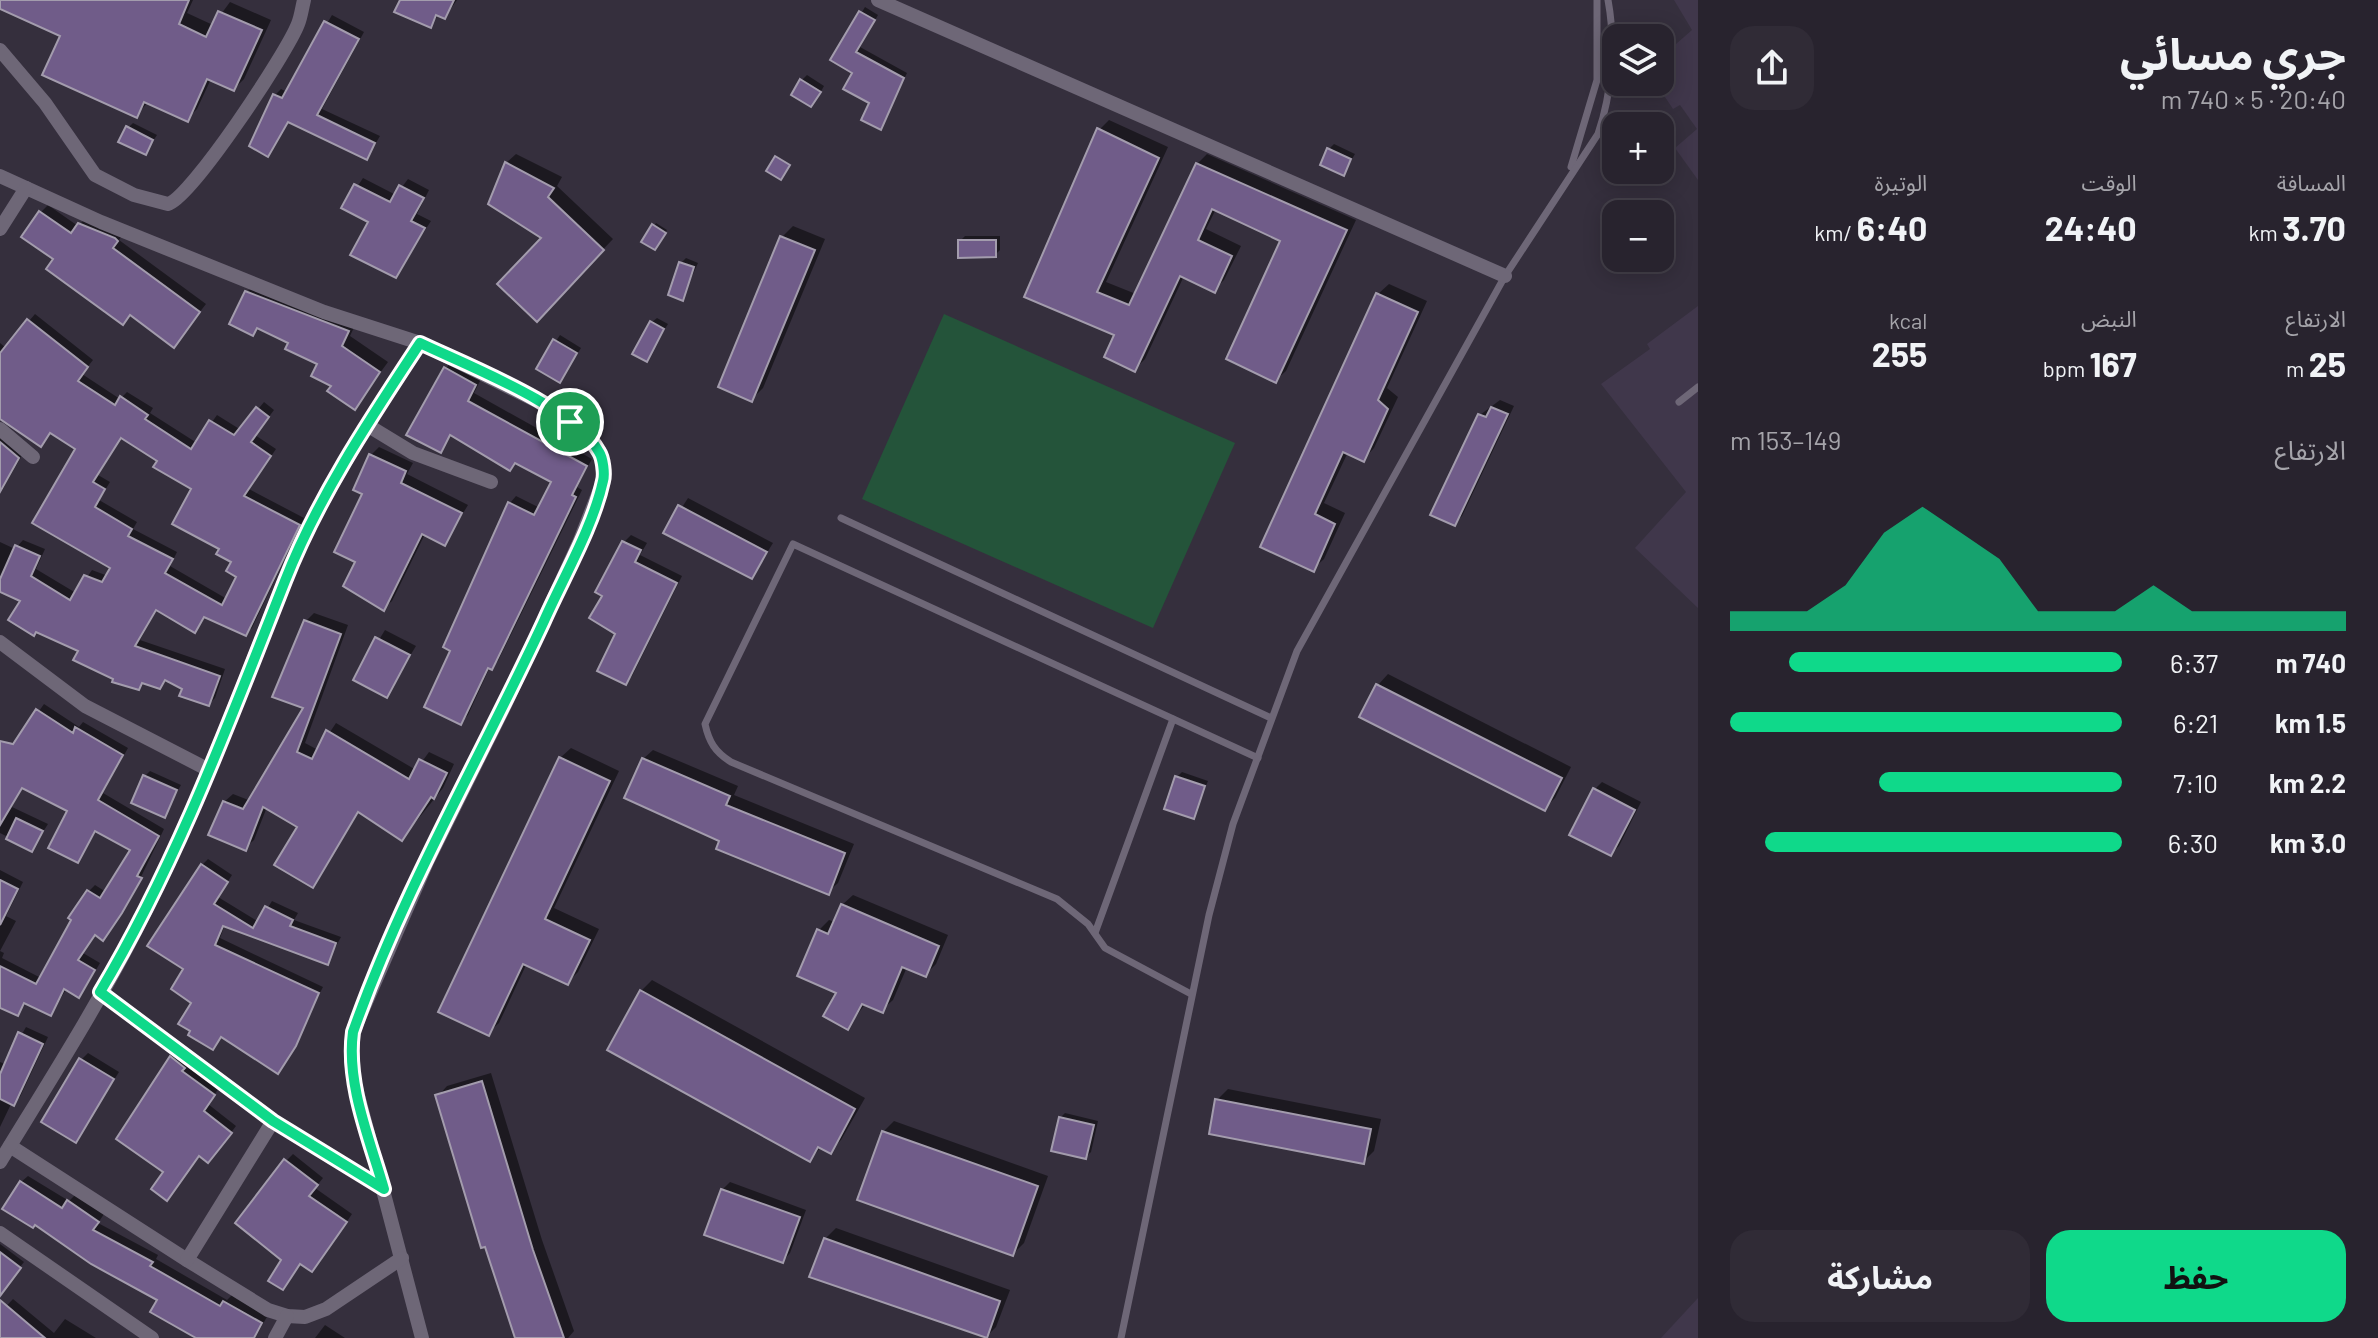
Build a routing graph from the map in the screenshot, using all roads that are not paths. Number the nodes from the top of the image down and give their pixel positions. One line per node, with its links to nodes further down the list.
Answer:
1 (304, 0): 5 (street)
2 (878, 0): 10 (street)
3 (1597, 0): 7 (lane)
4 (1608, 0): 7 (lane)
5 (0, 50)
6 (0, 176): 8 (street)
7 (1567, 177): 10 (lane)
8 (26, 188): 9 (street); 11 (street)
9 (0, 229)
10 (1505, 276): 20 (lane)
11 (420, 343): 14 (street); 30 (street)
12 (1698, 387): 13 (lane)
13 (1679, 402)
14 (367, 425): 17 (street); 23 (street)
15 (0, 429): 16 (street)
16 (33, 457)
17 (491, 482)
18 (841, 518): 20 (lane)
19 (2, 650): 23 (street)
20 (1271, 718): 22 (lane)
21 (1173, 719): 22 (lane); 24 (lane); 24 (lane)
22 (1258, 758): 26 (lane)
23 (209, 770): 25 (street)
24 (1095, 933): 26 (lane)
25 (100, 992): 27 (street); 28 (street)
26 (1191, 994): 38 (lane)
27 (273, 1121): 30 (street); 33 (street)
28 (10, 1146): 29 (street); 33 (street)
29 (0, 1162)
30 (384, 1189): 32 (street)
31 (0, 1233): 35 (street)
32 (402, 1258): 34 (street); 37 (street)
33 (187, 1260): 34 (street)
34 (287, 1316): 36 (street)
35 (152, 1338)
36 (275, 1338)
37 (422, 1338)
38 (1121, 1338)

